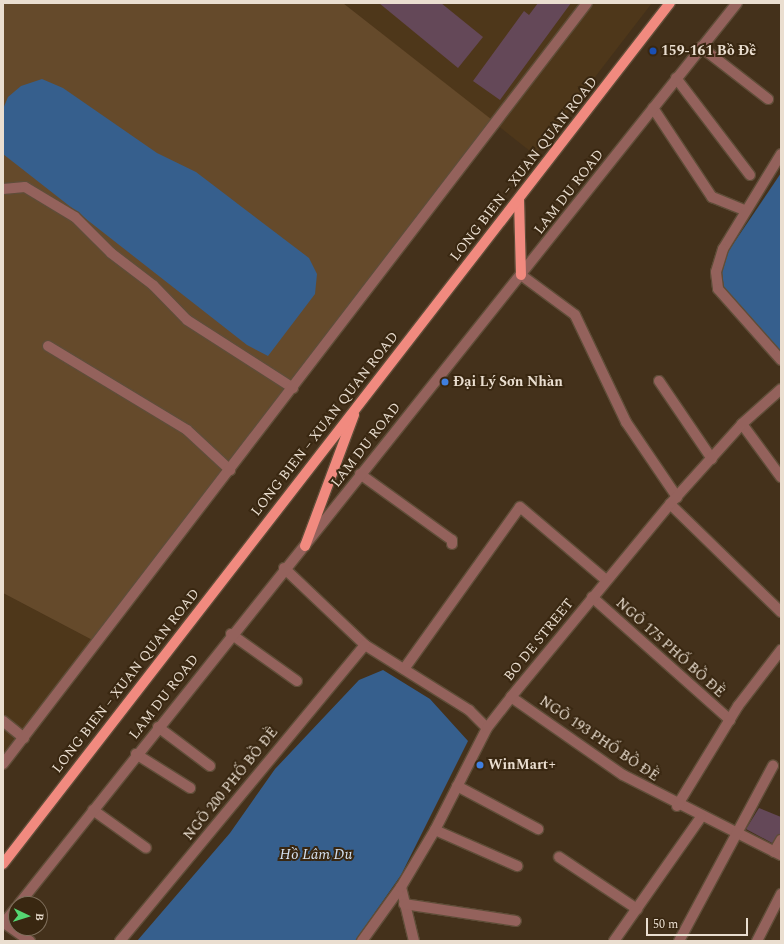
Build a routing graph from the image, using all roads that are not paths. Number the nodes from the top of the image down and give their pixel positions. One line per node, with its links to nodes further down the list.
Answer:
1 (587, 3): 17 (street)
2 (670, 3): 11 (main road, LONG BIEN – XUAN QUAN ROAD)
3 (736, 3): 4 (street, LAM DU ROAD)
4 (701, 47): 5 (street, LAM DU ROAD); 6 (street)
5 (676, 78): 7 (street, LAM DU ROAD); 9 (street)
6 (768, 99)
7 (653, 108): 12 (street); 13 (street, LAM DU ROAD)
8 (781, 154): 12 (street)
9 (750, 174)
10 (3, 189): 17 (street)
11 (519, 199): 13 (main road); 19 (main road, LONG BIEN – XUAN QUAN ROAD)
12 (745, 210): 15 (street)
13 (520, 275): 23 (street, LAM DU ROAD); 25 (street)
14 (48, 346): 22 (street)
15 (781, 360)
16 (659, 381): 21 (street)
17 (293, 388): 22 (street)
18 (781, 389): 20 (street, BO DE STREET)
19 (358, 404): 27 (main road); 59 (main road, LONG BIEN – XUAN QUAN ROAD)
20 (742, 424): 21 (street, BO DE STREET); 24 (street)
21 (712, 459): 25 (street, BO DE STREET)
22 (230, 470): 42 (street)
23 (360, 474): 26 (street); 27 (street, LAM DU ROAD)
24 (781, 477)
25 (674, 501): 29 (street, BO DE STREET); 31 (street)
26 (452, 544)
27 (305, 546): 28 (street, LAM DU ROAD)
28 (284, 568): 32 (street, LAM DU ROAD); 33 (street)
29 (606, 580): 30 (street, BO DE STREET); 35 (street)
30 (592, 597): 37 (street, BO DE STREET); 38 (street, NGÕ 175 PHỐ BỒ ĐỀ)
31 (781, 612)
32 (231, 634): 36 (street); 40 (street, LAM DU ROAD)
33 (365, 645): 35 (street); 69 (street, NGÕ 200 PHỐ BỒ ĐỀ)
34 (781, 650): 38 (street)
35 (404, 669): 41 (street)
36 (297, 681)
37 (511, 697): 41 (street, BO DE STREET); 49 (street, NGÕ 193 PHỐ BỒ ĐỀ)
38 (730, 720): 49 (street)
39 (3, 721): 42 (street)
40 (158, 728): 43 (street, LAM DU ROAD); 45 (street)
41 (487, 728): 47 (street, BO DE STREET)
42 (24, 738): 44 (street)
43 (136, 754): 48 (street); 50 (street, LAM DU ROAD)
44 (3, 764)
45 (210, 766)
46 (773, 766): 54 (street)
47 (457, 786): 52 (street); 53 (street, BO DE STREET)
48 (190, 788)
49 (677, 806): 51 (street, NGÕ 193 PHỐ BỒ ĐỀ)
50 (93, 810): 56 (street); 63 (street, LAM DU ROAD)
51 (700, 817): 54 (street, NGÕ 193 PHỐ BỒ ĐỀ); 65 (street)
52 (538, 829)
53 (435, 830): 60 (street); 61 (street, BO DE STREET)
54 (737, 834): 57 (street, NGÕ 193 PHỐ BỒ ĐỀ); 73 (street)
55 (781, 840): 57 (street)
56 (146, 848)
57 (777, 854)
58 (559, 857): 65 (street)
59 (3, 864)
60 (517, 866)
61 (401, 887): 64 (street); 70 (street, BO DE STREET)
62 (781, 894): 74 (street)
63 (25, 896)
64 (404, 904): 66 (street); 71 (street)
65 (637, 909): 72 (street)
66 (516, 921)
67 (4, 924): 68 (street)
68 (30, 941)
69 (120, 941)
70 (362, 941)
71 (414, 941)
72 (614, 941)
73 (679, 941)
74 (757, 941)

